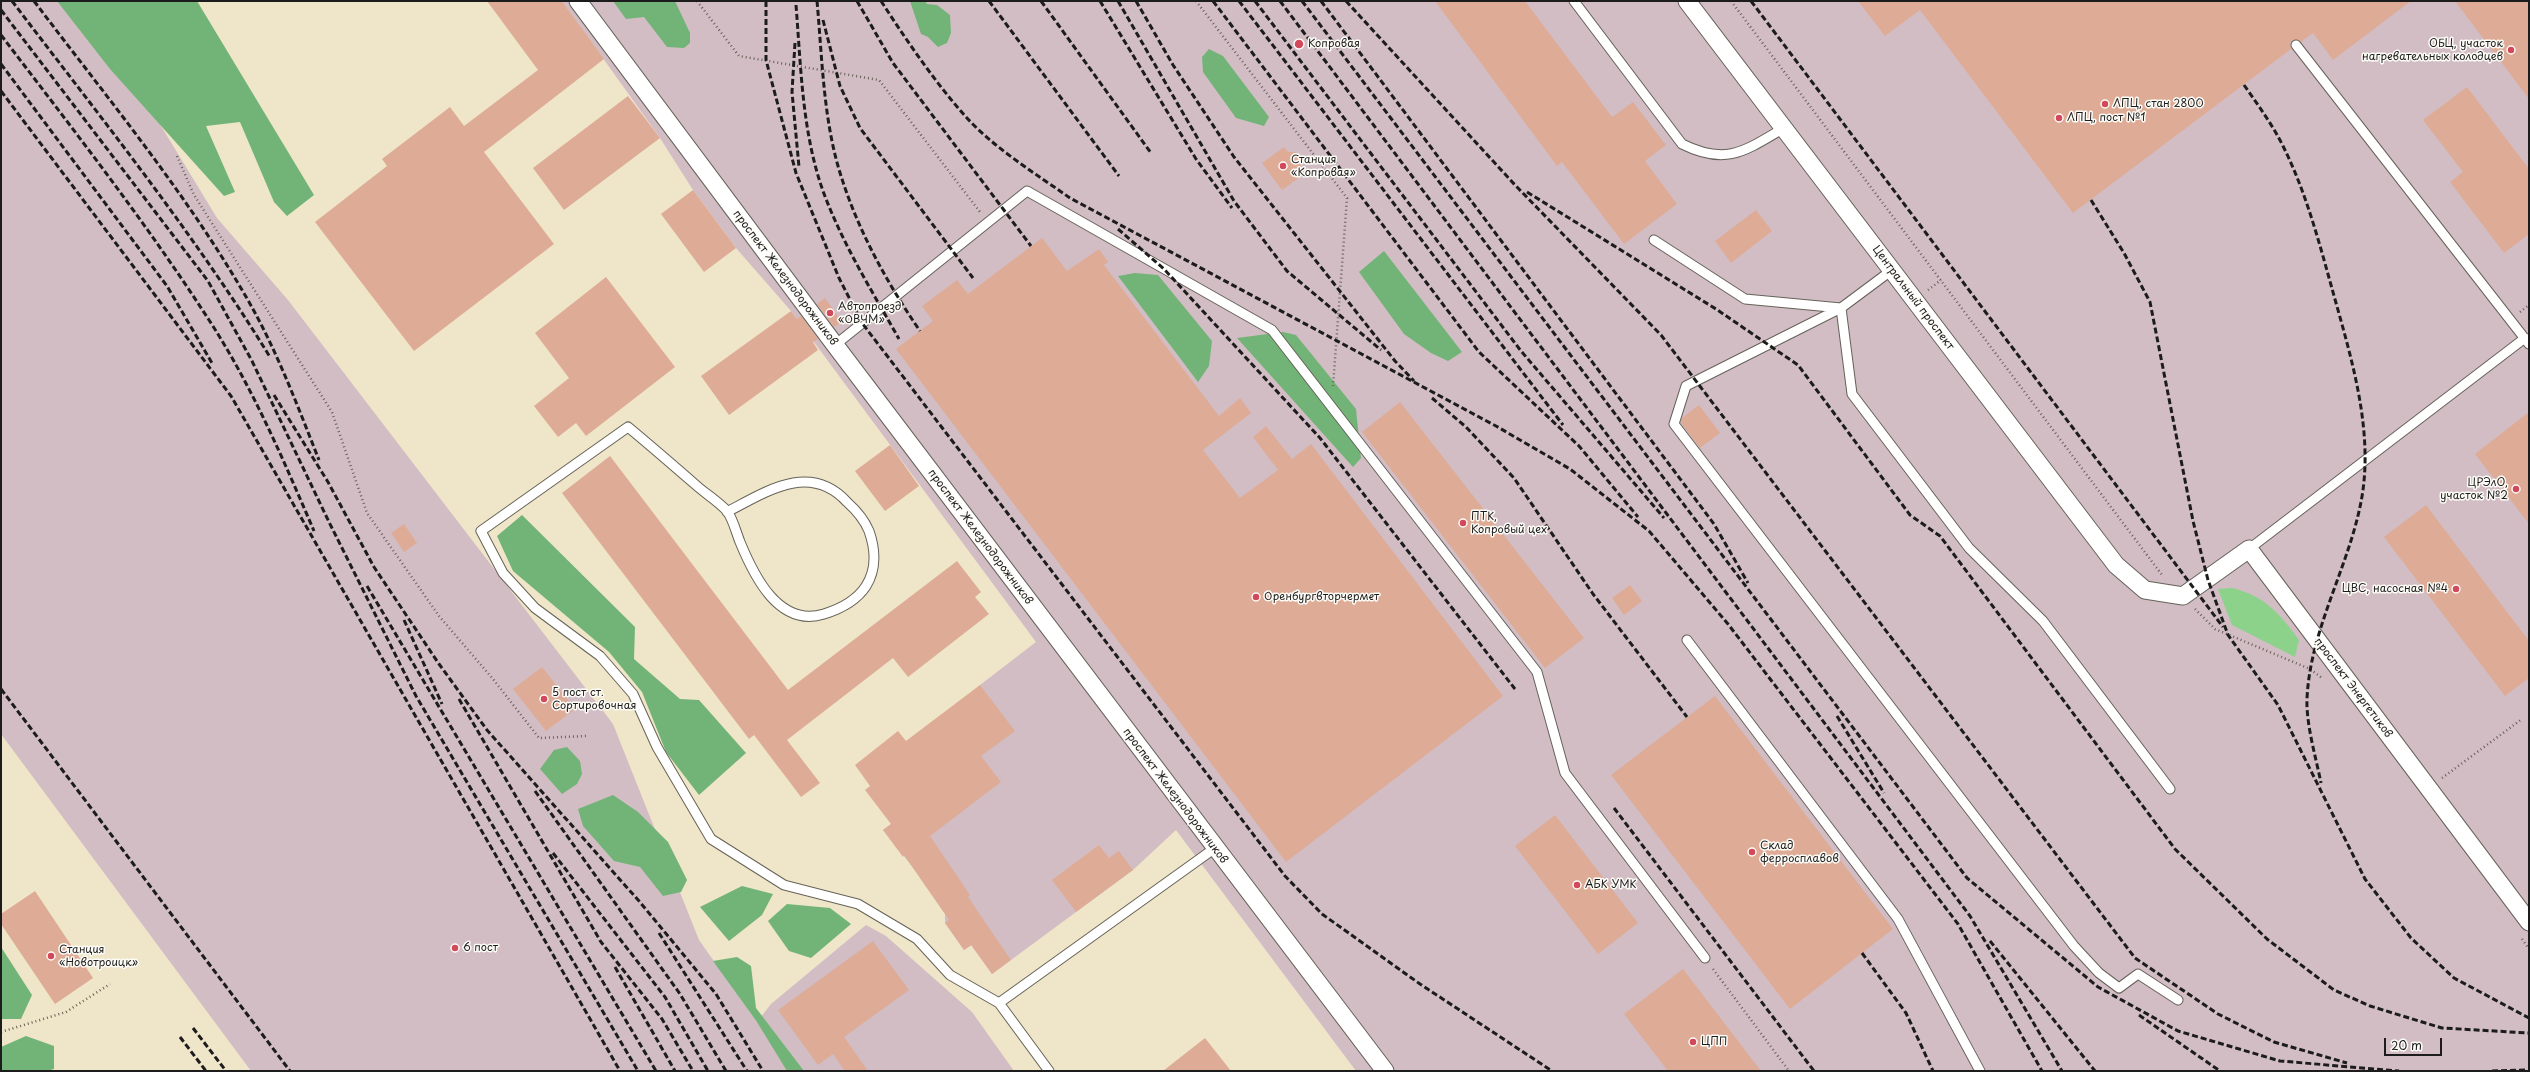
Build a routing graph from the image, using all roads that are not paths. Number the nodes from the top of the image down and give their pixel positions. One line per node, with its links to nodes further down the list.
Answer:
1 (578, 1): 10 (street, проспект Железнодорожников)
2 (1574, 1): 5 (lane)
3 (1687, 1): 5 (street, Центральный проспект)
4 (2296, 45): 9 (lane)
5 (1784, 128): 7 (street, Центральный проспект)
6 (1654, 240): 8 (lane)
7 (1892, 270): 8 (lane); 12 (street, Центральный проспект)
8 (1841, 308): 14 (lane); 18 (lane)
9 (2527, 341): 12 (lane)
10 (835, 345): 15 (street, проспект Железнодорожников); 17 (lane)
11 (727, 512): 11 (lane); 19 (lane)
12 (2249, 549): 16 (street, проспект Энергетиков)
13 (1687, 640): 22 (lane)
14 (2170, 790)
15 (1215, 848): 19 (lane); 21 (street, проспект Железнодорожников)
16 (2529, 922)
17 (1705, 958)
18 (2178, 1000)
19 (999, 1003): 20 (lane)
20 (1049, 1071)
21 (1385, 1071)
22 (1980, 1071)

